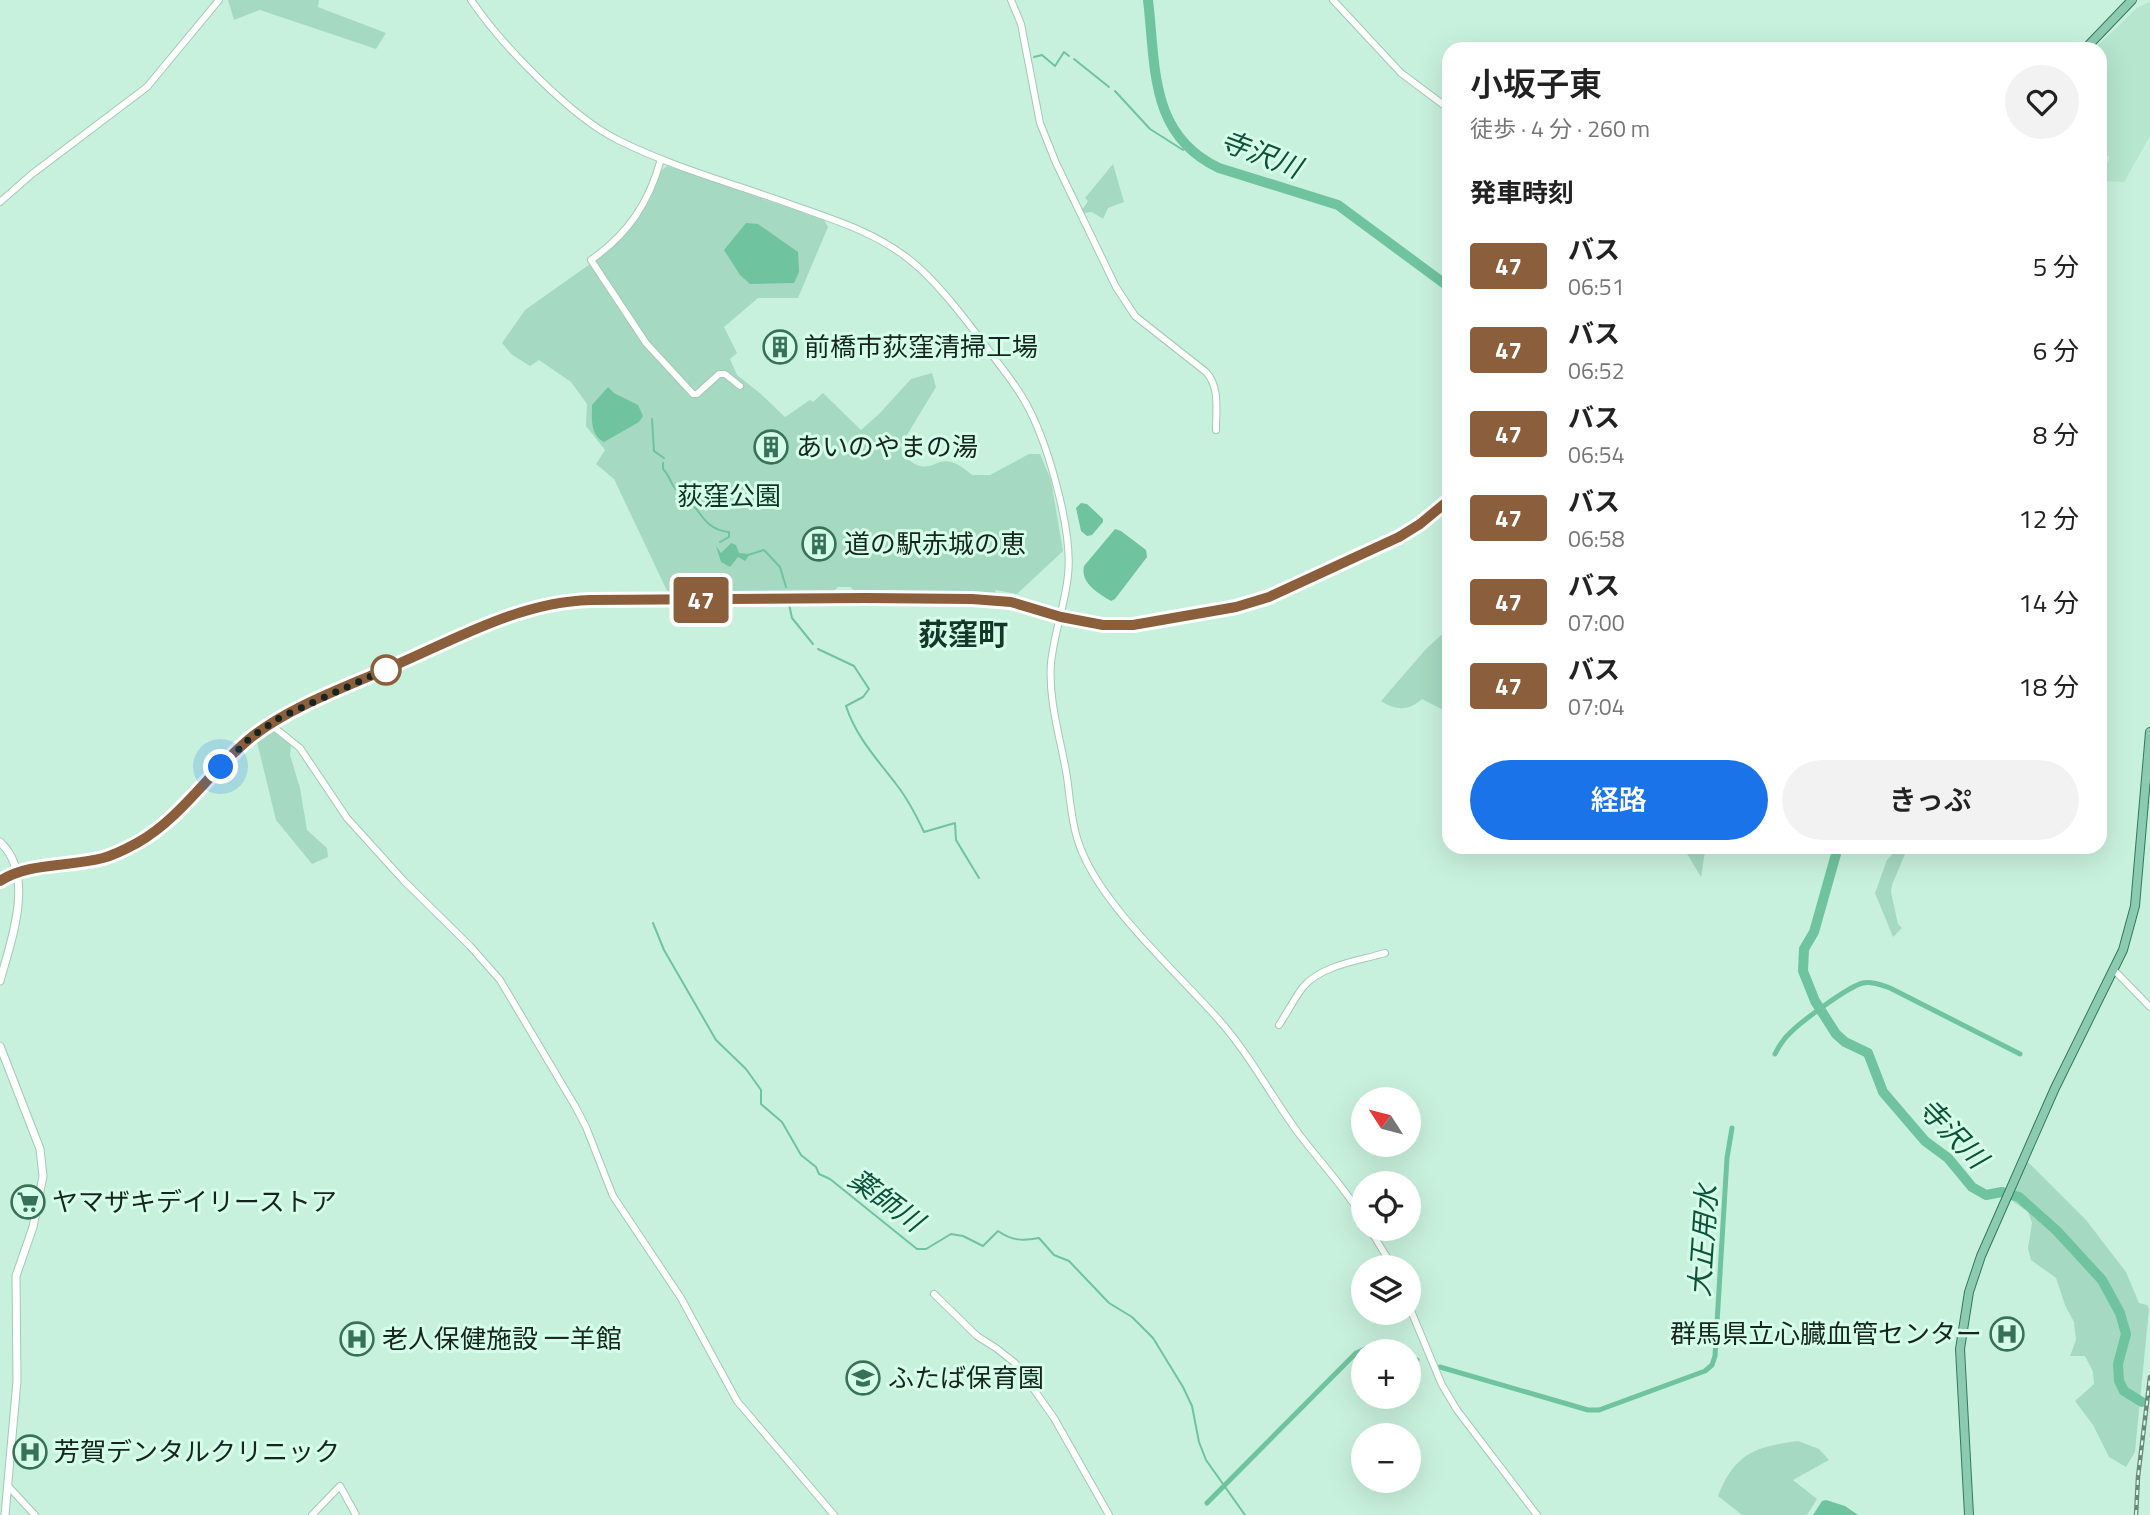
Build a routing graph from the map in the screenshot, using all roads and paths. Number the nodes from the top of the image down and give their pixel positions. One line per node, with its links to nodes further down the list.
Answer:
1 (219, 0): 9 (street)
2 (471, 0): 8 (street)
3 (1011, 0): 11 (street)
4 (1333, 0): 7 (street)
5 (2132, 0): 6 (main road)
6 (2092, 42)
7 (1442, 104)
8 (660, 159): 10 (street); 13 (street)
9 (0, 202)
10 (740, 386)
11 (1216, 430)
12 (1442, 506): 13 (main road)
13 (1061, 617): 14 (main road); 25 (street)
14 (270, 724): 17 (main road); 33 (street)
15 (2150, 732): 20 (main road)
16 (0, 842): 17 (main road)
17 (18, 873): 18 (main road); 21 (main road)
18 (0, 881)
19 (1385, 953): 23 (street)
20 (2114, 970): 22 (street); 36 (main road)
21 (0, 981)
22 (2150, 1007)
23 (1279, 1025)
24 (0, 1045): 28 (main road)
25 (1351, 1202)
26 (934, 1294): 34 (street)
27 (1417, 1325): 35 (street)
28 (8, 1486): 29 (main road); 30 (street)
29 (5, 1515)
30 (35, 1515)
31 (312, 1515): 32 (street)
32 (356, 1515)
33 (834, 1515)
34 (1109, 1515)
35 (1537, 1515)
36 (1969, 1515)

